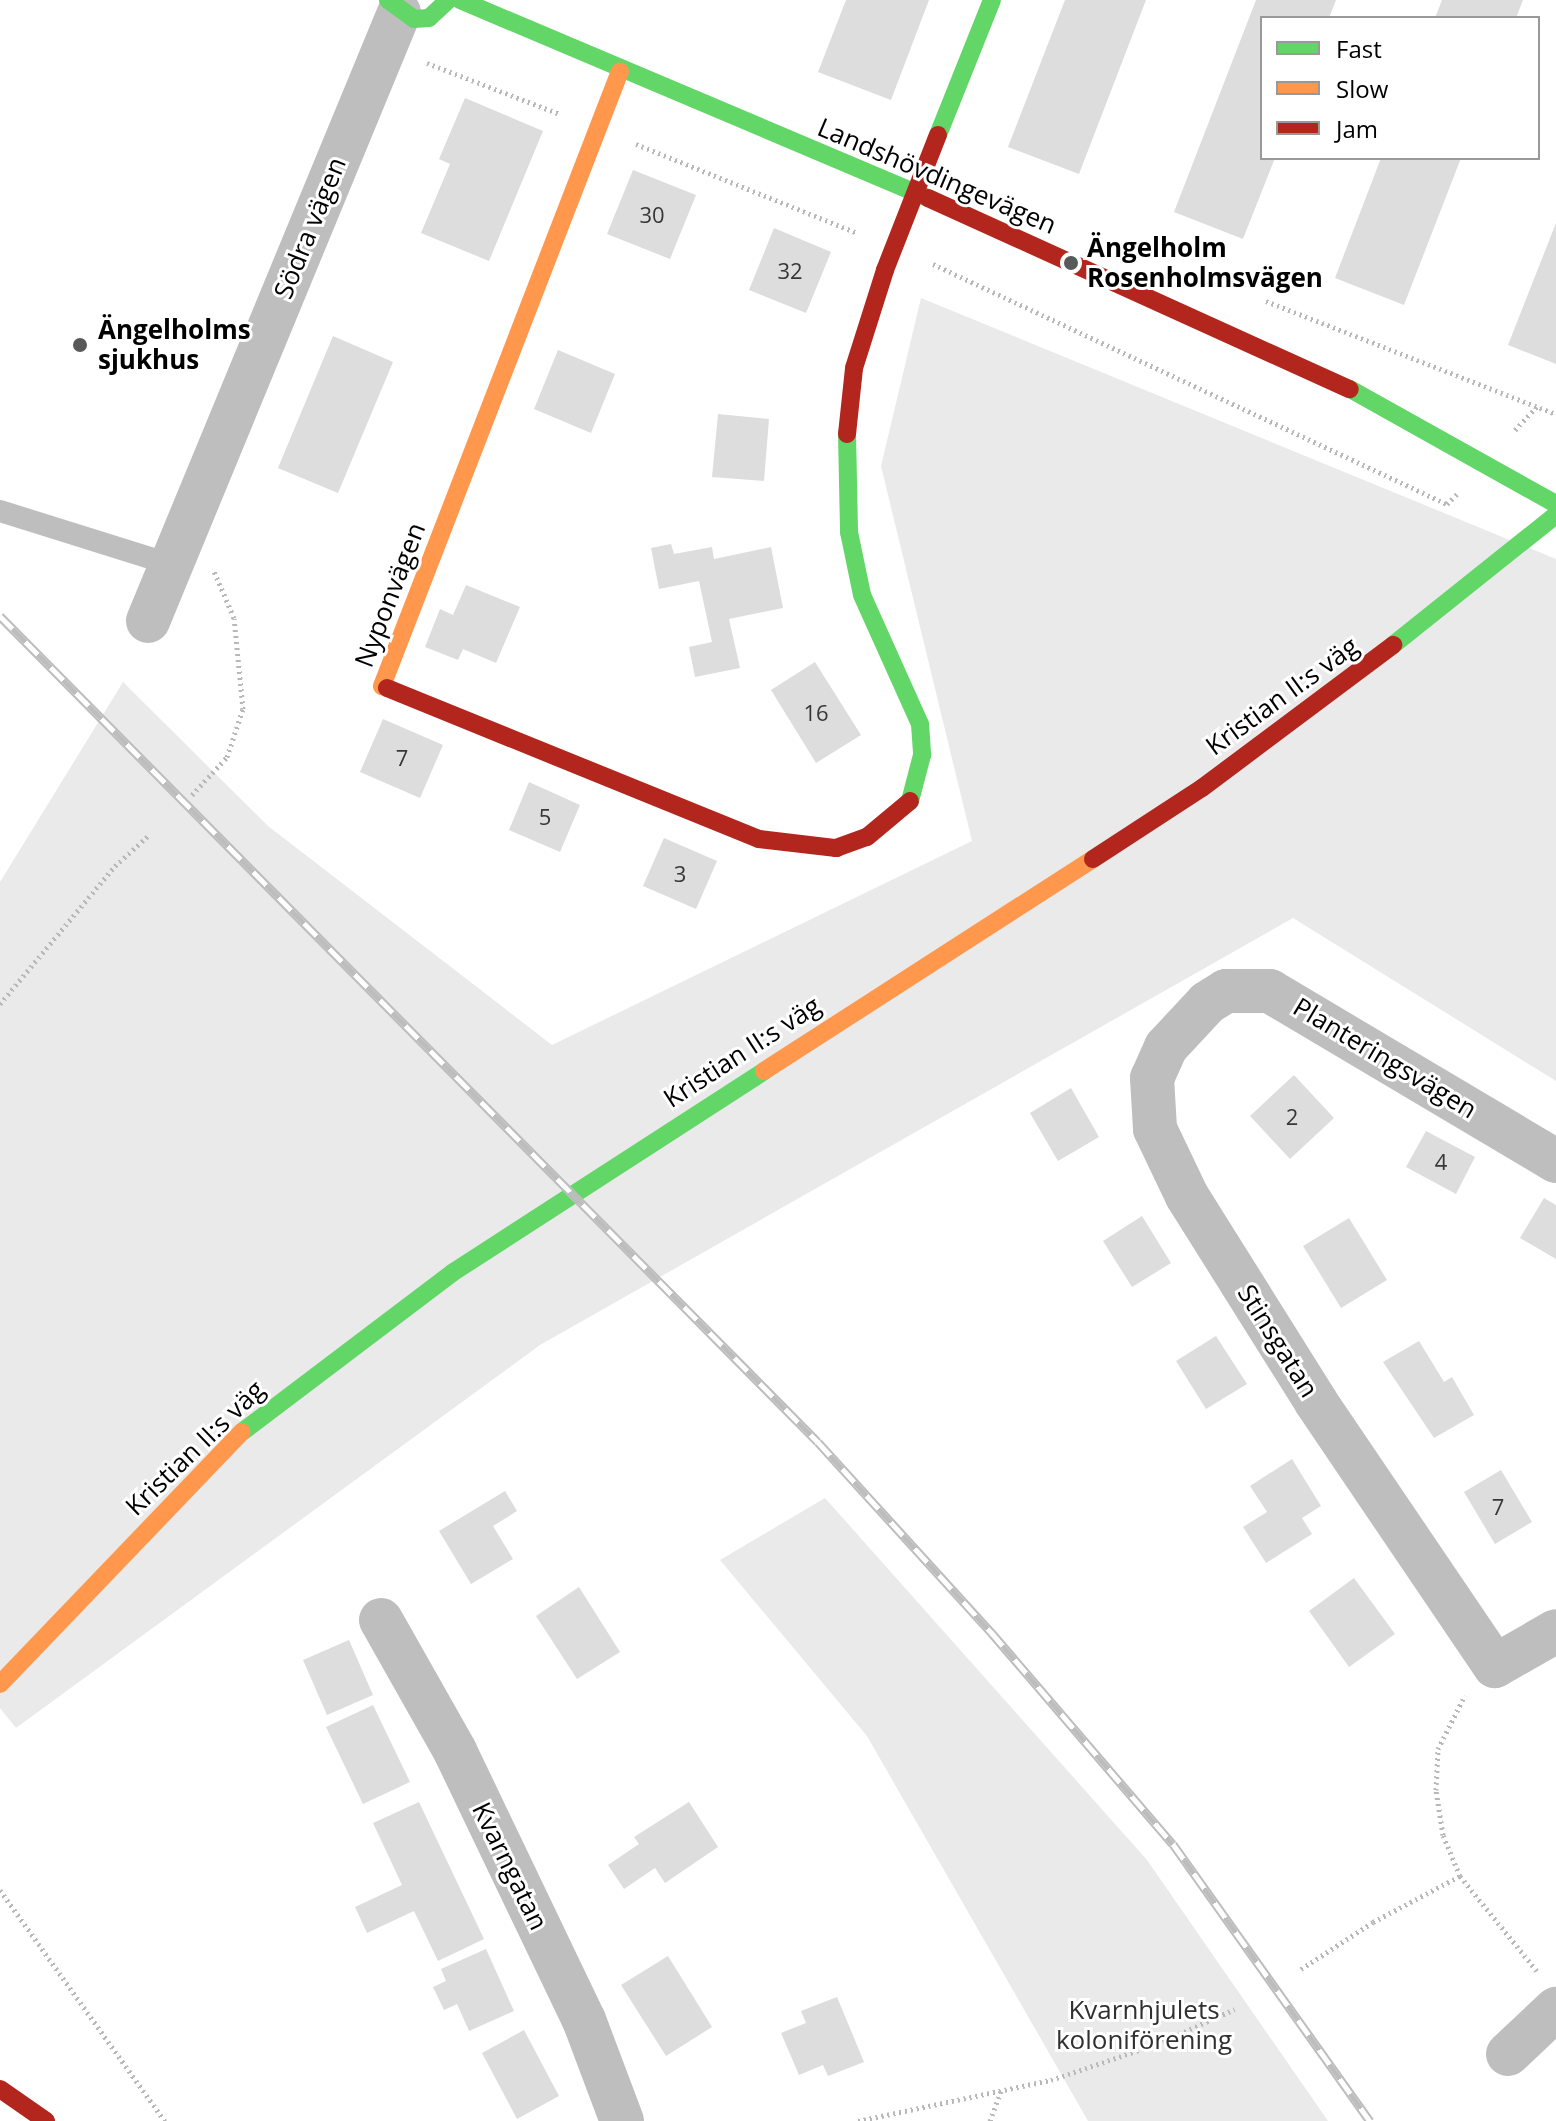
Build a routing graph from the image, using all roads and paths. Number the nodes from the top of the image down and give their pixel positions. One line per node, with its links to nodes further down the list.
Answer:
1 (448, 0): 4 (street)
2 (460, 0): 5 (street, Landshövdingevägen)
3 (992, 0): 7 (street)
4 (391, 20): 6 (path); 14 (street, Södra vägen)
5 (620, 71): 6 (street, Nyponvägen); 7 (street, Landshövdingevägen)
6 (598, 128): 8 (path); 8 (street, Nyponvägen)
7 (916, 193): 8 (street); 10 (street, Landshövdingevägen)
8 (894, 248): 10 (path)
9 (1537, 406): 10 (path)
10 (1488, 461): 11 (street, Landshövdingevägen)
11 (1556, 504)
12 (0, 511): 15 (lane)
13 (1556, 515): 25 (street, Kristian II:s väg)
14 (188, 525): 15 (street, Södra vägen); 17 (path)
15 (172, 565): 16 (street, Södra vägen)
16 (148, 621)
17 (192, 795)
18 (149, 835): 20 (path)
19 (1207, 1003): 21 (street, Planteringsvägen); 24 (street, Stinsgatan)
20 (0, 1004)
21 (1556, 1161)
22 (381, 1620): 36 (street, Kvarngatan)
23 (1556, 1631): 24 (street)
24 (1495, 1666): 26 (path)
25 (0, 1684)
26 (1460, 1876): 28 (path); 29 (path)
27 (0, 1890): 35 (path)
28 (1301, 1969)
29 (1550, 1994): 31 (street)
30 (1235, 2009): 33 (path)
31 (1508, 2054)
32 (0, 2089): 34 (street)
33 (1001, 2090): 37 (path); 38 (path)
34 (46, 2121)
35 (165, 2121)
36 (622, 2121)
37 (858, 2121)
38 (990, 2121)

